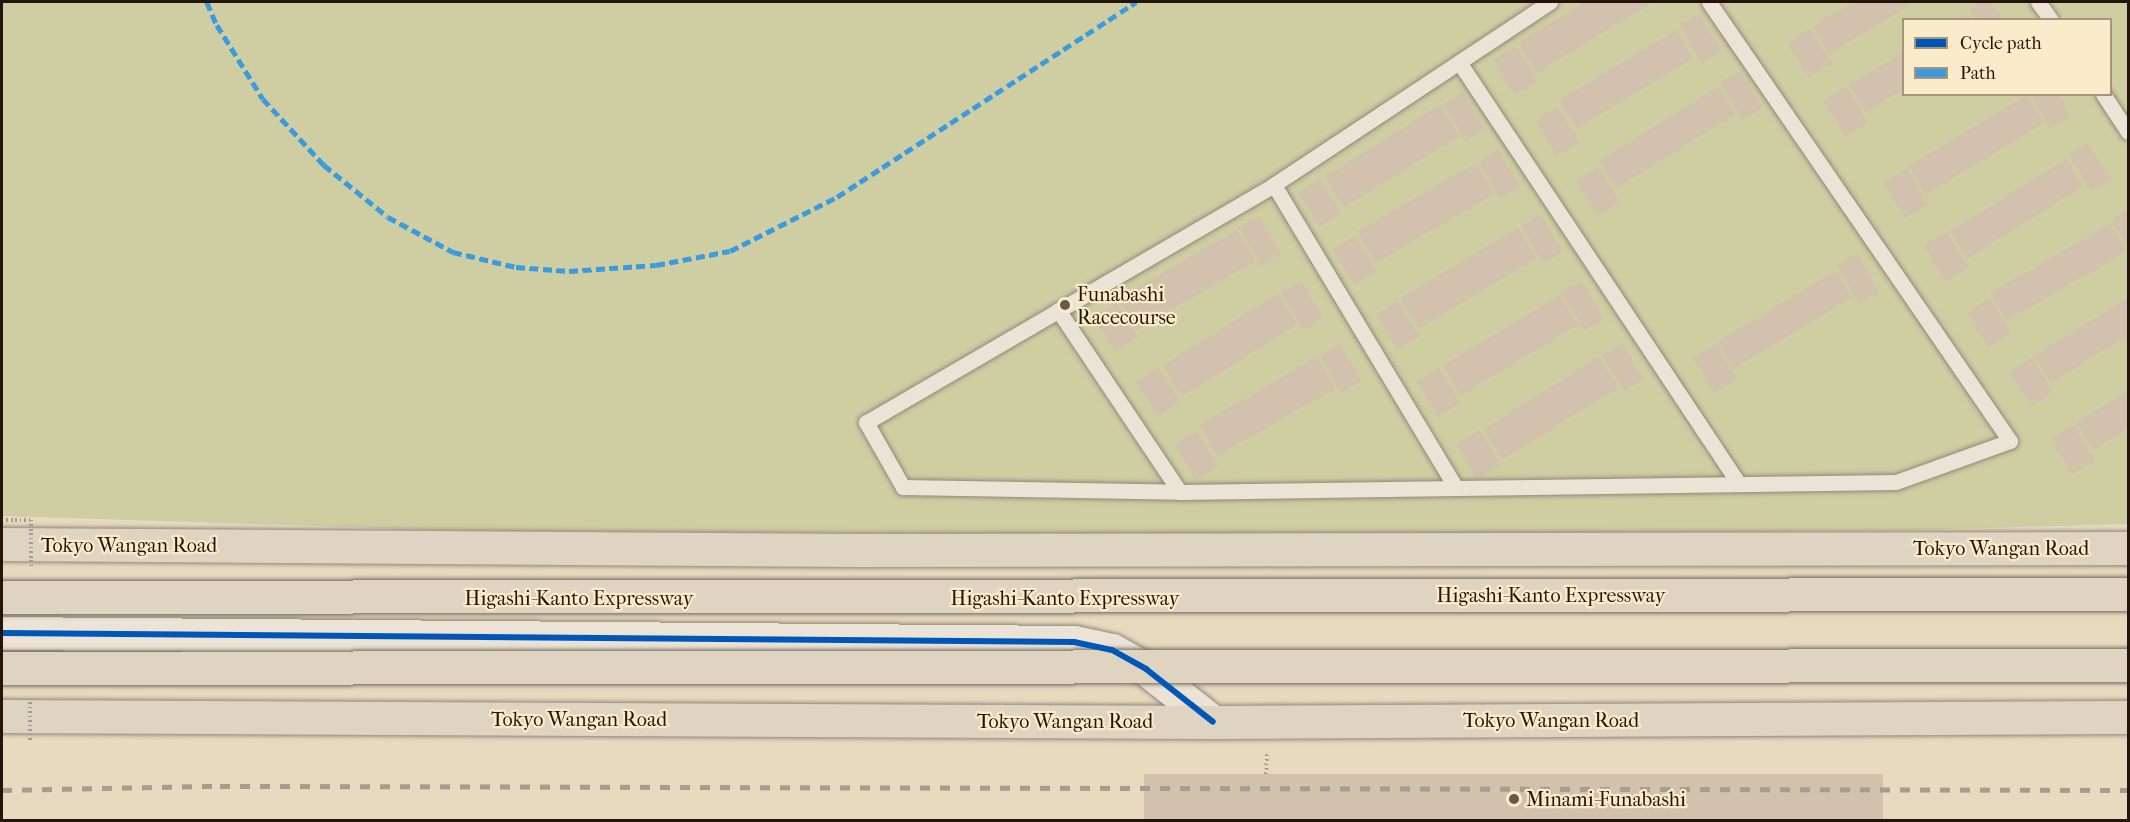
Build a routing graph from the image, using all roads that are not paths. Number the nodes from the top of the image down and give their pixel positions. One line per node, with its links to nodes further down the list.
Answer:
1 (1550, 2): 5 (lane)
2 (1709, 2): 10 (lane)
3 (2038, 2): 4 (lane)
4 (2050, 18)
5 (1459, 62): 8 (lane); 10 (lane)
6 (2104, 96): 7 (lane)
7 (2128, 132)
8 (1274, 185): 9 (lane); 11 (lane)
9 (1058, 310): 12 (lane); 12 (lane)
10 (1739, 484): 11 (lane)
11 (1455, 486): 12 (lane)
12 (1180, 492)
13 (2, 544): 14 (highway, Tokyo Wangan Road)
14 (2128, 548)
15 (2128, 594): 16 (highway, Higashi-Kanto Expressway, bridge)
16 (2, 597)
17 (2, 633): 22 (street)
18 (2128, 666): 19 (highway, bridge)
19 (2, 668)
20 (2, 716): 22 (highway, Tokyo Wangan Road)
21 (2128, 717): 22 (highway, Tokyo Wangan Road)
22 (1213, 722)

